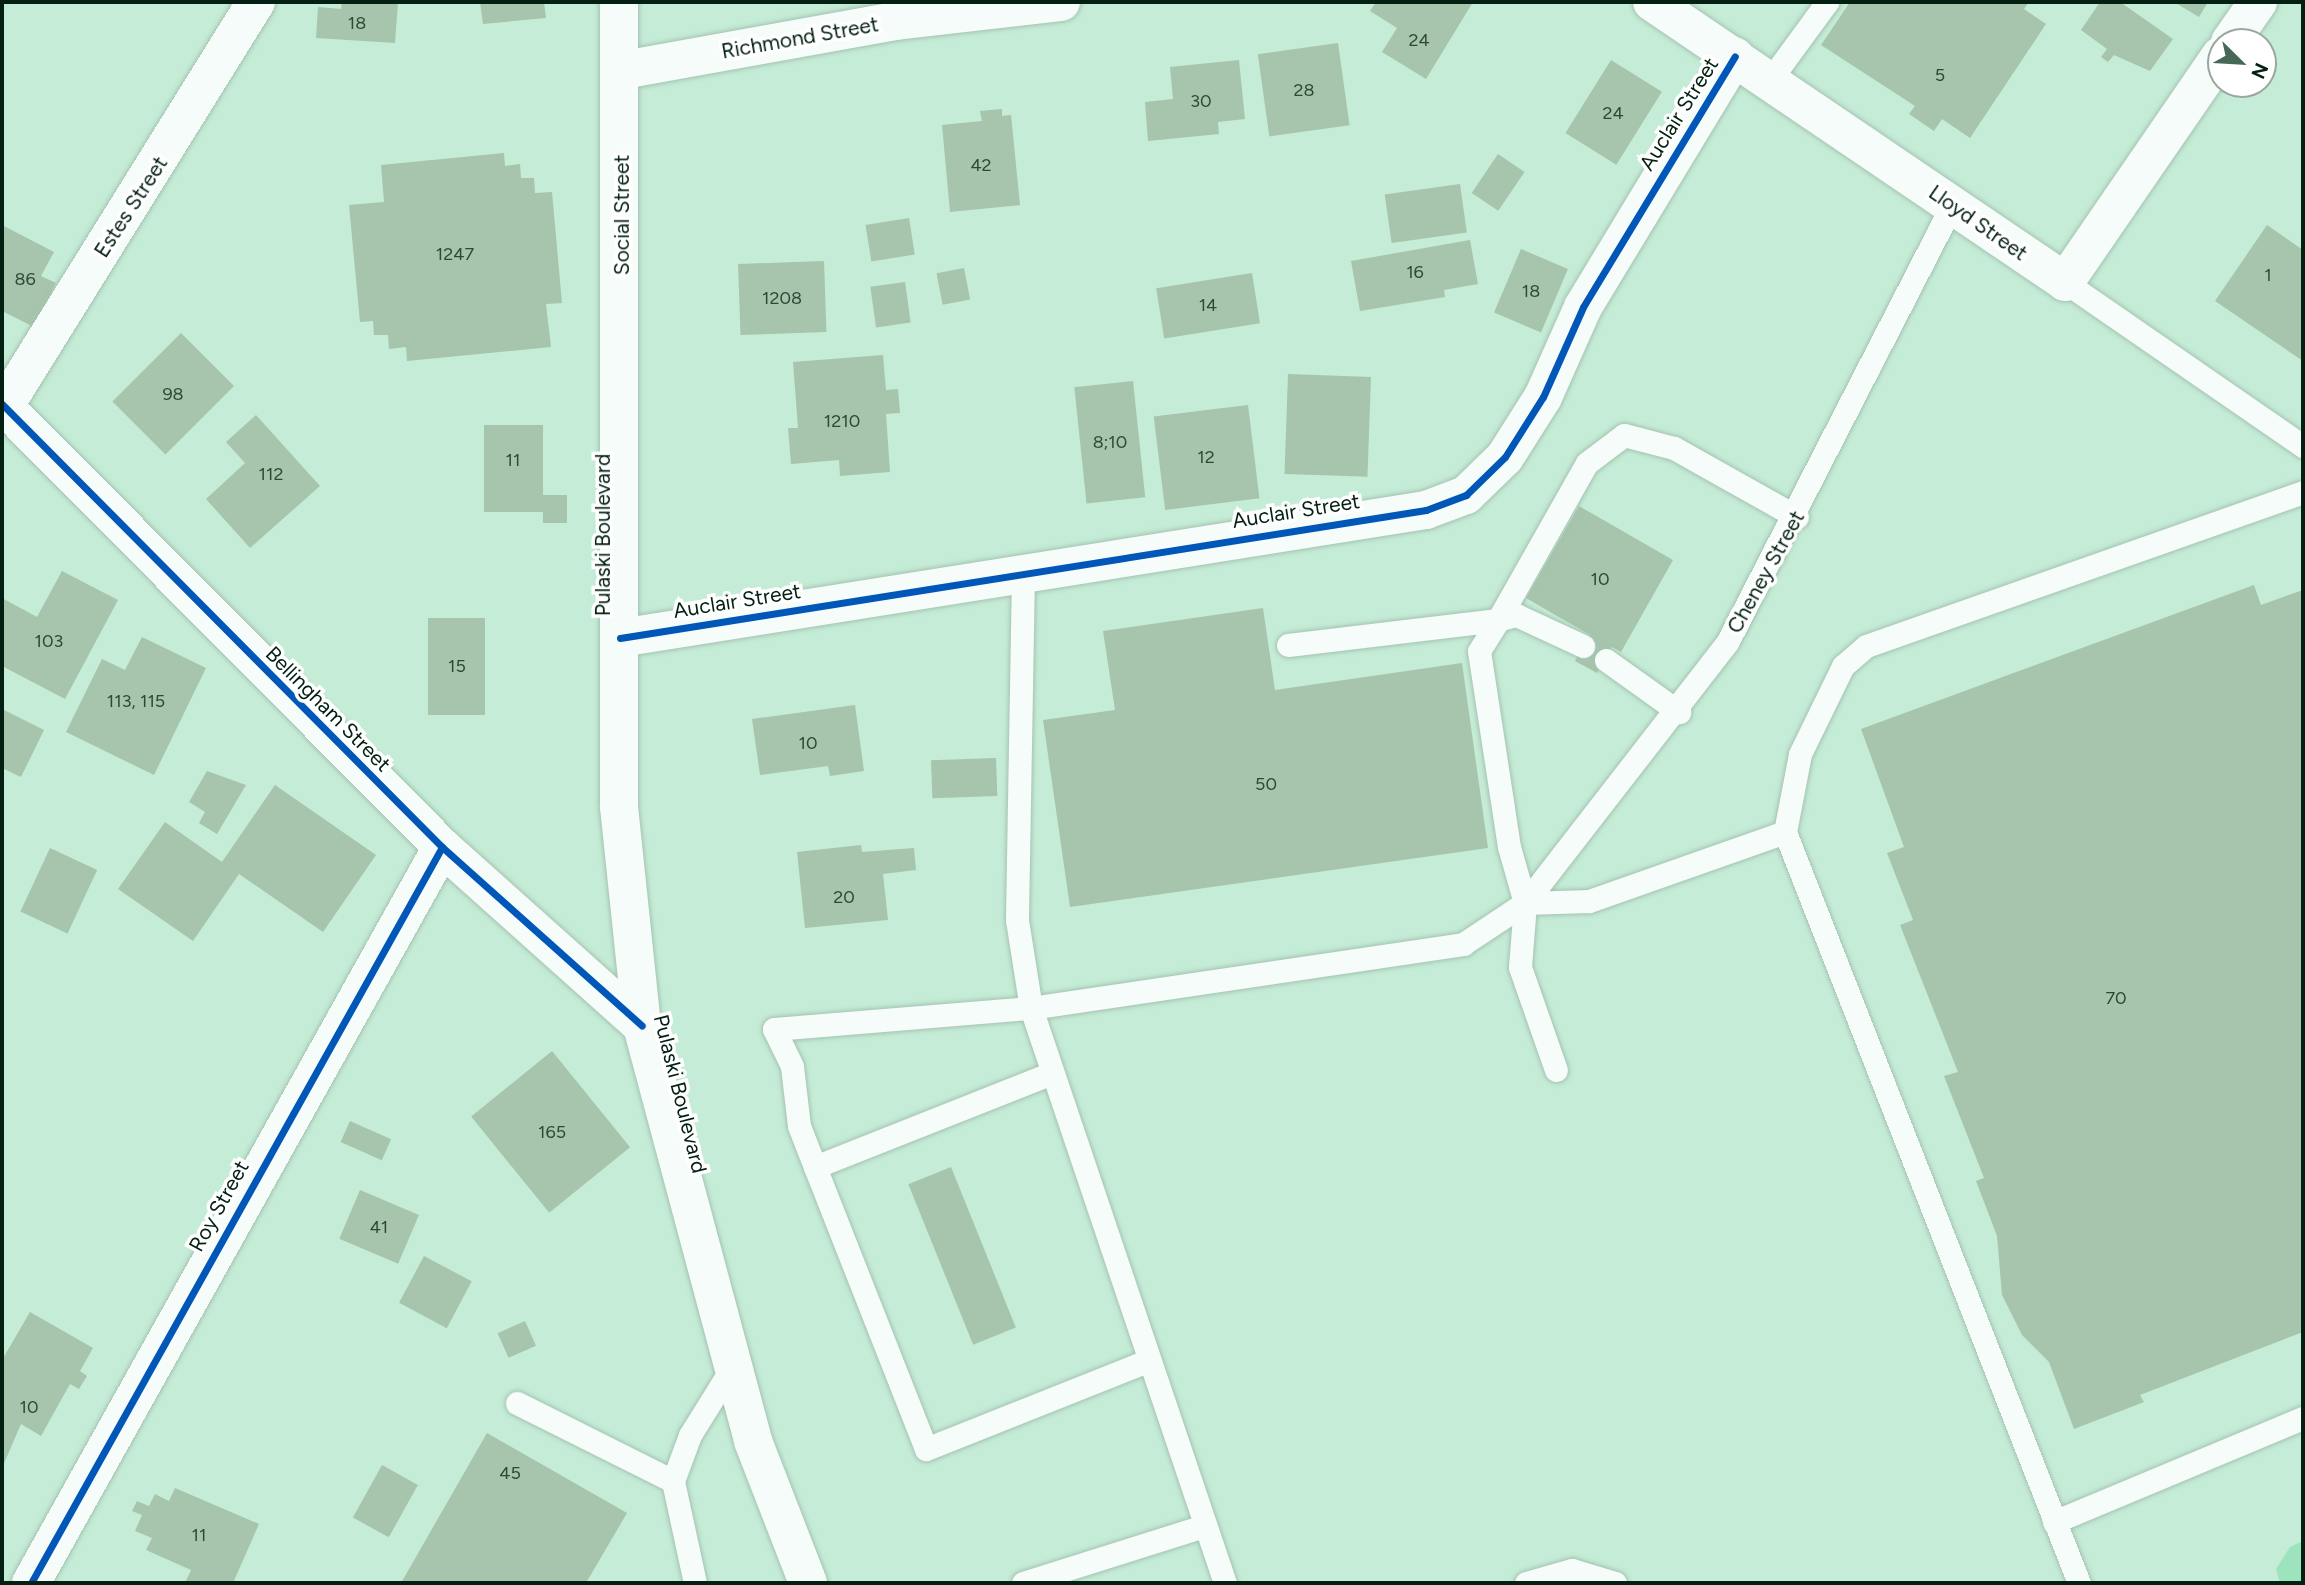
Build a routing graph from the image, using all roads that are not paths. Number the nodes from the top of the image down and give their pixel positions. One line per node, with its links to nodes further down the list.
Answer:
1 (256, 2): 14 (street, Estes Street)
2 (619, 2): 9 (street, Social Street)
3 (1061, 2): 9 (street, Richmond Street)
4 (1652, 2): 8 (street, Lloyd Street)
5 (1827, 2): 11 (lane)
6 (2258, 2): 7 (street)
7 (2240, 28)
8 (1735, 57): 11 (street, Lloyd Street); 19 (street, Auclair Street)
9 (623, 70): 15 (street, Social Street)
10 (2207, 75): 13 (street)
11 (1770, 80): 12 (street, Lloyd Street)
12 (1952, 205): 13 (street, Lloyd Street); 18 (lane, Cheney Street)
13 (2065, 282): 16 (lane, Lloyd Street)
14 (2, 406): 27 (street, Bellingham Street)
15 (620, 428): 21 (street, Pulaski Boulevard)
16 (2303, 446)
17 (2303, 492): 26 (lane)
18 (1797, 517): 20 (lane); 25 (lane, Cheney Street)
19 (1023, 573): 21 (street, Auclair Street); 29 (lane)
20 (1498, 620): 22 (lane); 23 (lane); 28 (lane)
21 (620, 638): 30 (street, Pulaski Boulevard)
22 (1288, 645)
23 (1584, 646)
24 (1606, 660): 25 (lane)
25 (1679, 712): 28 (lane, Cheney Street)
26 (1784, 832): 28 (lane); 39 (lane)
27 (442, 847): 30 (street, Bellingham Street); 41 (street, Roy Street)
28 (1525, 904): 29 (lane); 31 (lane)
29 (1031, 1008): 32 (lane); 33 (lane)
30 (642, 1026): 35 (street, Pulaski Boulevard)
31 (1556, 1070)
32 (1052, 1073): 33 (lane); 34 (lane)
33 (815, 1167): 34 (lane)
34 (1147, 1361): 40 (lane)
35 (733, 1366): 38 (lane); 43 (street, Pulaski Boulevard)
36 (517, 1403): 38 (lane)
37 (2303, 1418): 39 (lane)
38 (673, 1481): 42 (lane)
39 (2054, 1522): 48 (lane)
40 (1201, 1527): 44 (lane); 45 (lane)
41 (31, 1583)
42 (695, 1583)
43 (808, 1583)
44 (1023, 1583)
45 (1225, 1583)
46 (1526, 1583): 47 (lane)
47 (1615, 1583)
48 (2079, 1583)

